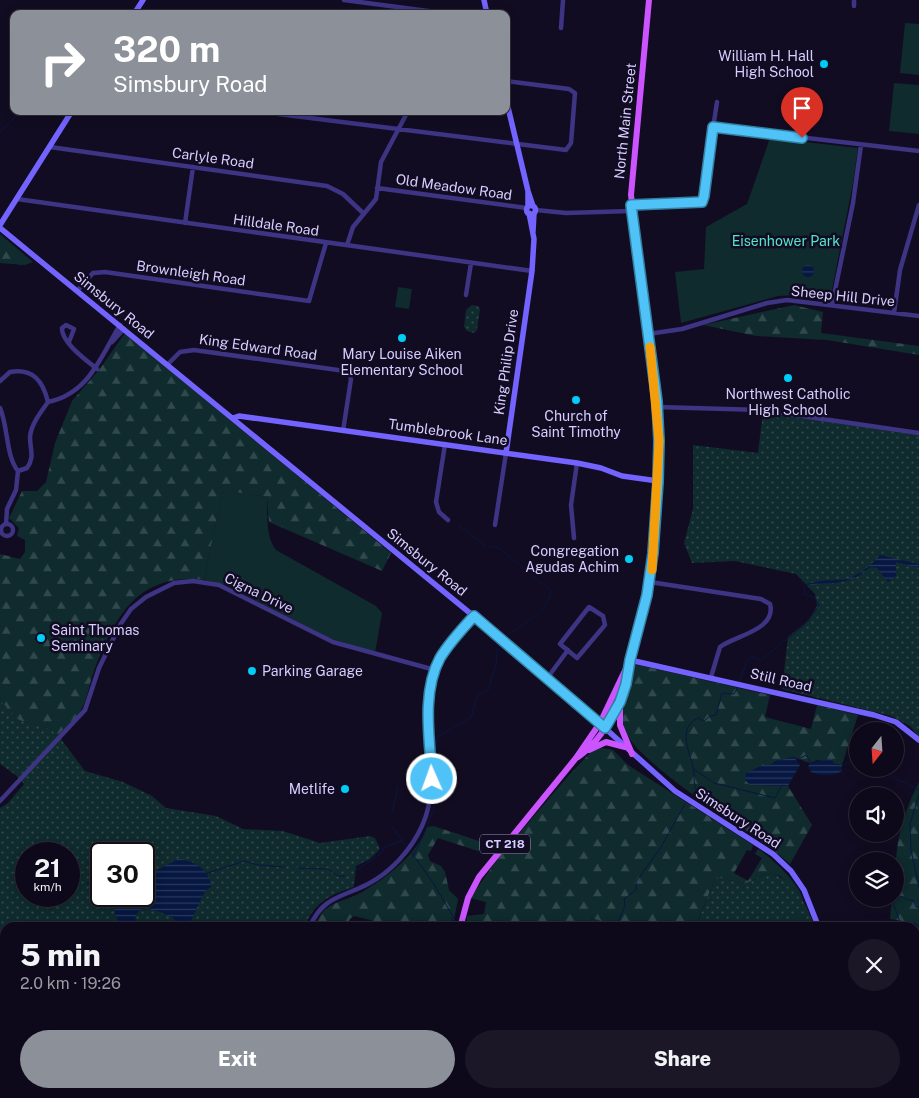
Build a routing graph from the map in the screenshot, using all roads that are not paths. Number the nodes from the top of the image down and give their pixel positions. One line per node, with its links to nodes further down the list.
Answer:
1 (344, 0): 6 (street)
2 (563, 0): 7 (street)
3 (648, 0): 24 (main road, North Main Street / CT 218)
4 (854, 0): 5 (street)
5 (854, 6)
6 (420, 10)
7 (561, 28)
8 (510, 82): 16 (street)
9 (717, 102): 14 (street)
10 (70, 115): 18 (street)
11 (284, 115): 15 (street)
12 (406, 115): 15 (street)
13 (510, 115): 16 (street, King Philip Drive)
14 (713, 127): 17 (street); 24 (street, Old Meadow Road)
15 (398, 130): 16 (street); 21 (street)
16 (517, 144): 25 (street, King Philip Drive)
17 (861, 145): 19 (street); 36 (street)
18 (50, 147): 20 (street, Carlyle Road); 22 (street)
19 (919, 152)
20 (193, 167): 26 (street, Carlyle Road); 28 (street)
21 (377, 188): 25 (street, Old Meadow Road); 26 (street)
22 (17, 198): 27 (street); 28 (street, Hilldale Road)
23 (919, 205): 37 (street)
24 (631, 208): 25 (street, Old Meadow Road); 40 (main road, North Main Street / CT 218)
25 (531, 209): 33 (street, King Philip Drive)
26 (363, 213): 31 (street)
27 (0, 224)
28 (186, 224): 30 (street, Hilldale Road)
29 (0, 228): 34 (street, Simsbury Road)
30 (326, 243): 31 (street, Hilldale Road); 34 (street, Brownleigh Road)
31 (347, 245): 32 (street, Hilldale Road)
32 (470, 263): 33 (street, Hilldale Road); 35 (street)
33 (532, 272): 52 (street, King Philip Drive)
34 (77, 290): 39 (street, Simsbury Road)
35 (466, 295)
36 (832, 305): 37 (street, Sheep Hill Drive); 40 (street, Sheep Hill Drive)
37 (894, 313): 38 (street, Sheep Hill Drive)
38 (919, 316)
39 (122, 327): 42 (street, Simsbury Road); 43 (street)
40 (648, 334): 46 (main road, North Main Street / CT 218)
41 (69, 342): 43 (street)
42 (168, 364): 48 (street, Simsbury Road); 49 (street, King Edward Road)
43 (97, 369): 45 (street)
44 (0, 381): 45 (street)
45 (48, 402): 54 (street)
46 (657, 407): 50 (street); 55 (main road, North Main Street / CT 218)
47 (0, 408): 54 (street)
48 (233, 418): 49 (street, Tumblebrook Lane); 61 (street, Simsbury Road)
49 (343, 430): 51 (street, Tumblebrook Lane)
50 (919, 433)
51 (445, 444): 52 (street, Tumblebrook Lane); 56 (street)
52 (506, 453): 53 (street, Tumblebrook Lane); 58 (street, King Philip Drive)
53 (577, 463): 55 (street, Tumblebrook Lane); 59 (street)
54 (18, 471): 57 (street)
55 (658, 482): 60 (main road, North Main Street / CT 218)
56 (448, 520)
57 (6, 524)
58 (495, 525)
59 (574, 538)
60 (650, 582): 63 (main road, North Main Street / CT 218); 66 (street)
61 (474, 616): 64 (street); 65 (street, Simsbury Road)
62 (568, 650): 62 (street); 65 (street)
63 (630, 660): 66 (street, Still Road); 67 (main road, North Main Street / CT 218); 68 (main road, North Main Street / CT 218)
64 (435, 670): 74 (street, Cigna Drive); 75 (street)
65 (548, 677): 68 (street, Simsbury Road)
66 (711, 677): 69 (street, Still Road)
67 (620, 702): 68 (main road, North Main Street / CT 218); 72 (main road)
68 (603, 725): 70 (street, Simsbury Road); 71 (main road, CT 218); 73 (main road, CT 218)
69 (919, 740)
70 (625, 746): 71 (main road); 72 (street, Simsbury Road)
71 (586, 752): 73 (main road, CT 218)
72 (632, 754): 77 (street, Simsbury Road)
73 (576, 758): 76 (main road, CT 218)
74 (0, 801)
75 (312, 922)
76 (462, 922)
77 (817, 922)

